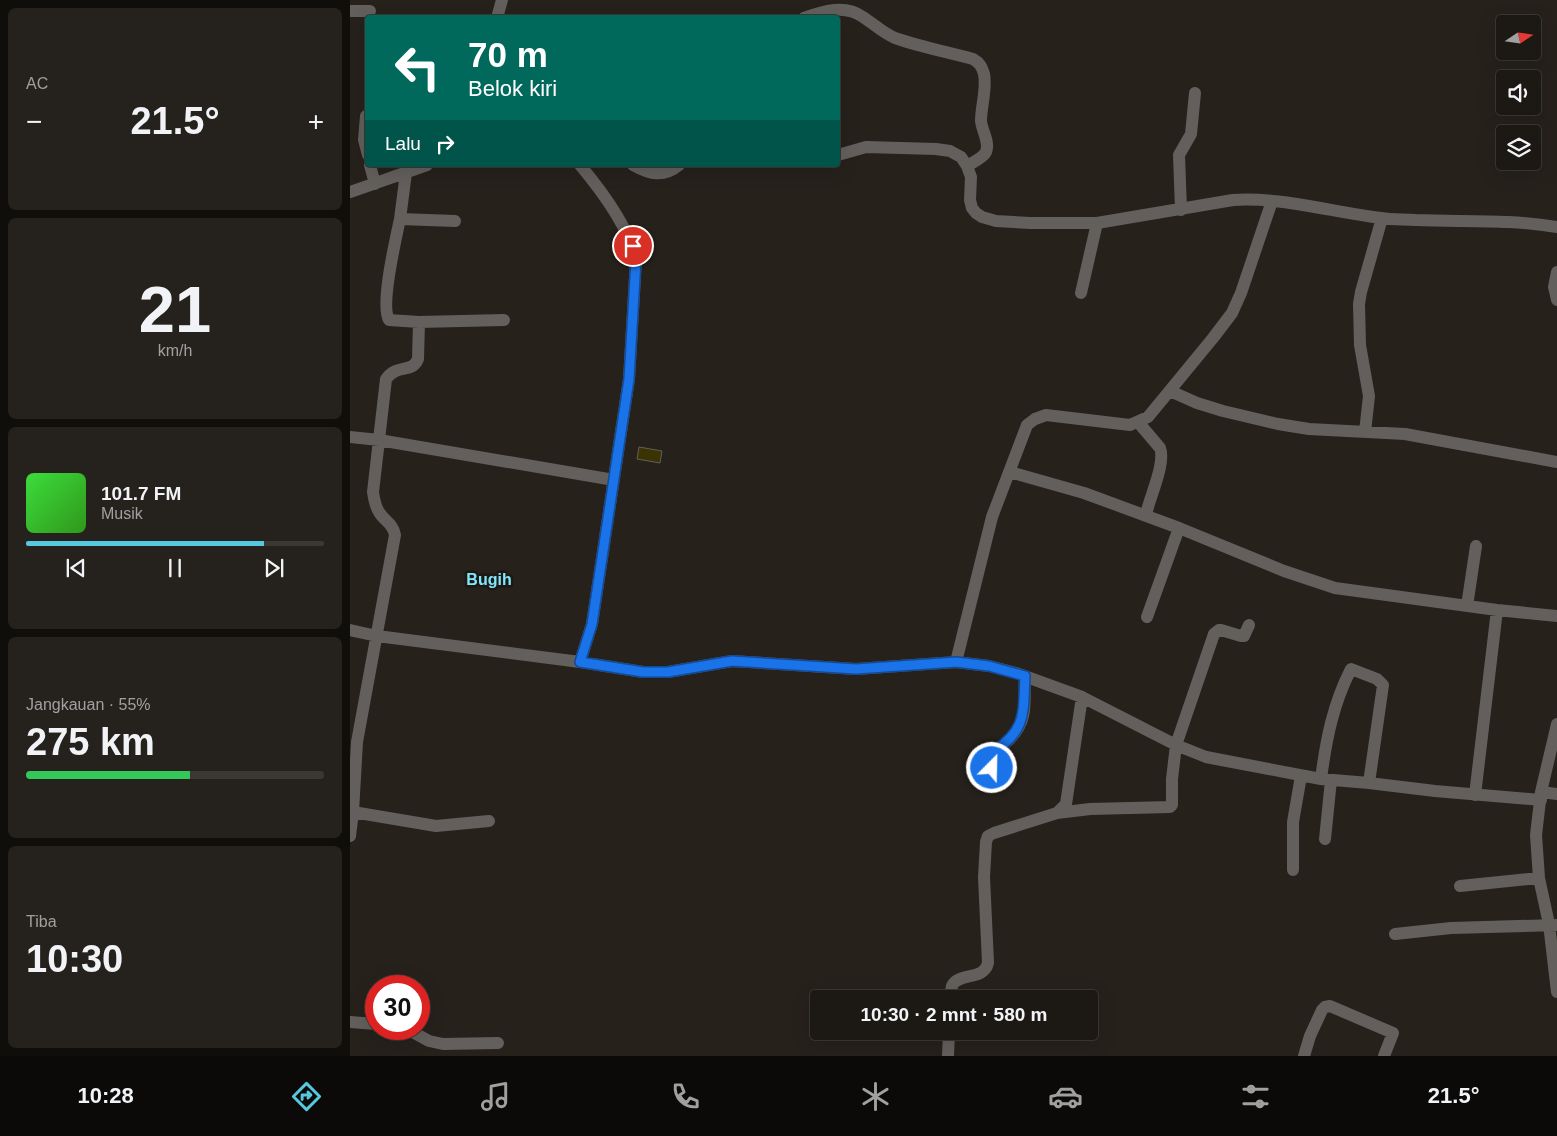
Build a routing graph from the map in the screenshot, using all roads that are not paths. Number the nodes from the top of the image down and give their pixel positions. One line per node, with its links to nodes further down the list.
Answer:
1 (502, 0): 4 (street)
2 (350, 11): 3 (street)
3 (370, 11)
4 (498, 15)
5 (813, 15): 10 (street)
6 (1195, 93): 20 (street)
7 (365, 128): 8 (street)
8 (365, 144)
9 (840, 154): 10 (street)
10 (967, 166): 24 (street)
11 (371, 167): 17 (street)
12 (422, 167): 16 (street)
13 (581, 167): 38 (street)
14 (637, 167): 15 (street)
15 (676, 167)
16 (406, 173): 17 (street); 21 (street)
17 (375, 184): 18 (street)
18 (350, 192)
19 (1272, 201): 20 (street); 22 (street); 31 (street)
20 (1181, 210): 24 (street)
21 (400, 218): 23 (street); 30 (street)
22 (1382, 218): 25 (street); 33 (street)
23 (455, 221)
24 (1097, 223): 27 (street)
25 (1557, 227)
26 (1557, 272): 28 (street)
27 (1081, 293)
28 (1557, 300)
29 (504, 320): 30 (street)
30 (419, 322): 35 (street)
31 (1170, 391): 32 (street); 33 (street)
32 (1138, 422): 37 (street); 39 (street)
33 (1365, 432): 36 (street)
34 (350, 437): 35 (street)
35 (379, 440): 38 (street); 48 (street)
36 (1557, 462)
37 (1010, 472): 39 (street); 50 (street)
38 (614, 480): 49 (street)
39 (1146, 515): 40 (street)
40 (1179, 528): 42 (street); 45 (street)
41 (1476, 546): 42 (street)
42 (1467, 606): 43 (street)
43 (1497, 610): 44 (street); 61 (street)
44 (1557, 616)
45 (1147, 617)
46 (1249, 625): 55 (street)
47 (350, 630): 48 (street)
48 (377, 636): 49 (street); 54 (street)
49 (580, 662): 50 (street)
50 (956, 662): 51 (street)
51 (1025, 676): 52 (street); 59 (street)
52 (1082, 697): 55 (street); 65 (street)
53 (1557, 724): 56 (street)
54 (353, 741): 64 (street)
55 (1176, 745): 57 (street); 65 (street)
56 (1554, 749): 63 (street)
57 (1301, 776): 58 (street); 69 (street)
58 (1326, 779): 60 (street); 60 (street); 68 (street)
59 (984, 783)
60 (1369, 783): 61 (street)
61 (1475, 794): 63 (street)
62 (1557, 794): 63 (street)
63 (1541, 796): 70 (street)
64 (353, 812): 66 (street); 67 (street)
65 (1057, 813): 74 (street)
66 (489, 821)
67 (350, 836)
68 (1325, 839)
69 (1293, 870)
70 (1539, 878): 71 (street); 72 (street)
71 (1460, 886)
72 (1553, 925): 73 (street); 75 (street)
73 (1395, 934)
74 (952, 990)
75 (1557, 992)
76 (350, 1022): 77 (street)
77 (365, 1023)
78 (427, 1040): 80 (street)
79 (949, 1040): 81 (street)
80 (498, 1043)
81 (948, 1056)
82 (1304, 1056): 83 (street)
83 (1384, 1056)

